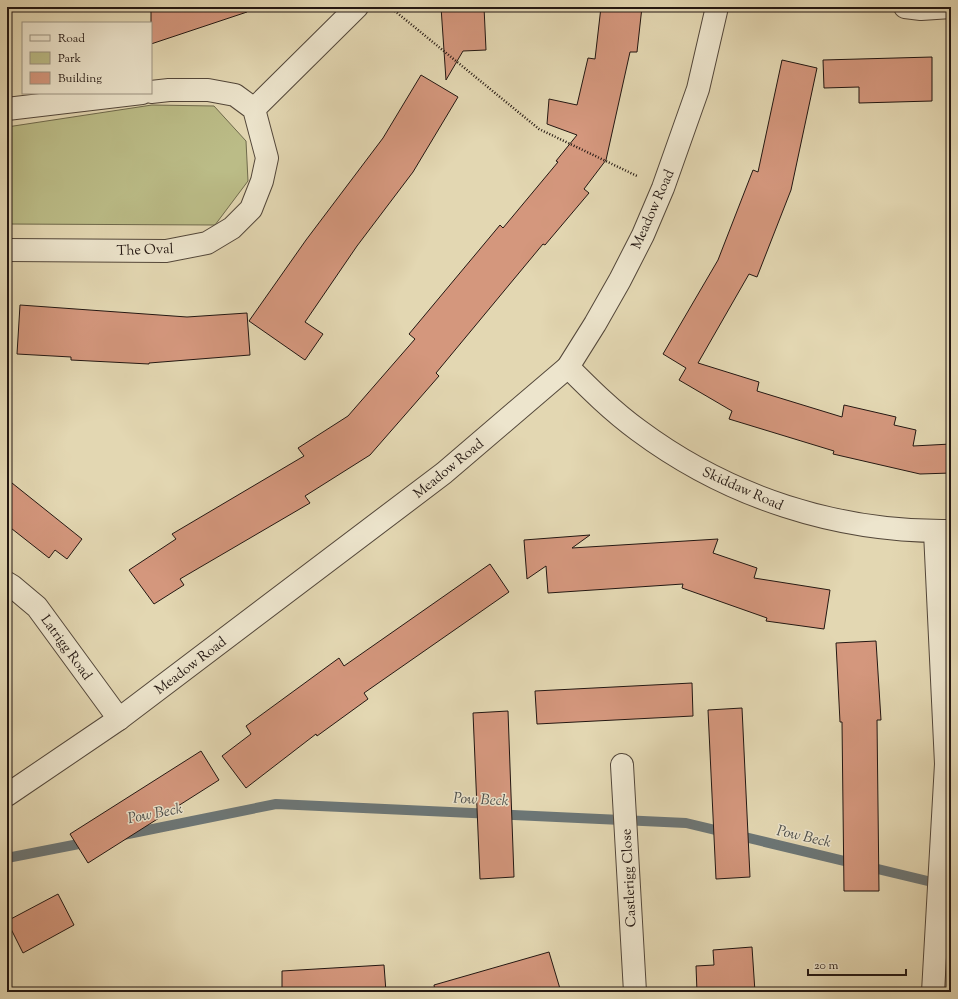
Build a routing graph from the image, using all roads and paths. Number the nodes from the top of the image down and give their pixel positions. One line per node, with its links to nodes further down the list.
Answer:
1 (357, 7): 9 (street)
2 (390, 7): 10 (path)
3 (717, 7): 10 (street, Meadow Road)
4 (905, 7): 5 (street)
5 (951, 7)
6 (152, 92): 9 (street)
7 (134, 94): 8 (street)
8 (7, 109)
9 (254, 109): 11 (street, The Oval)
10 (663, 188): 12 (street, Meadow Road)
11 (7, 250)
12 (568, 367): 13 (street, Skiddaw Road); 15 (street, Meadow Road)
13 (943, 531): 19 (street)
14 (7, 583): 15 (street, Latrigg Road)
15 (119, 719): 17 (street, Meadow Road)
16 (622, 765): 18 (street, Castlerigg Close)
17 (7, 795)
18 (634, 992)
19 (933, 992)

